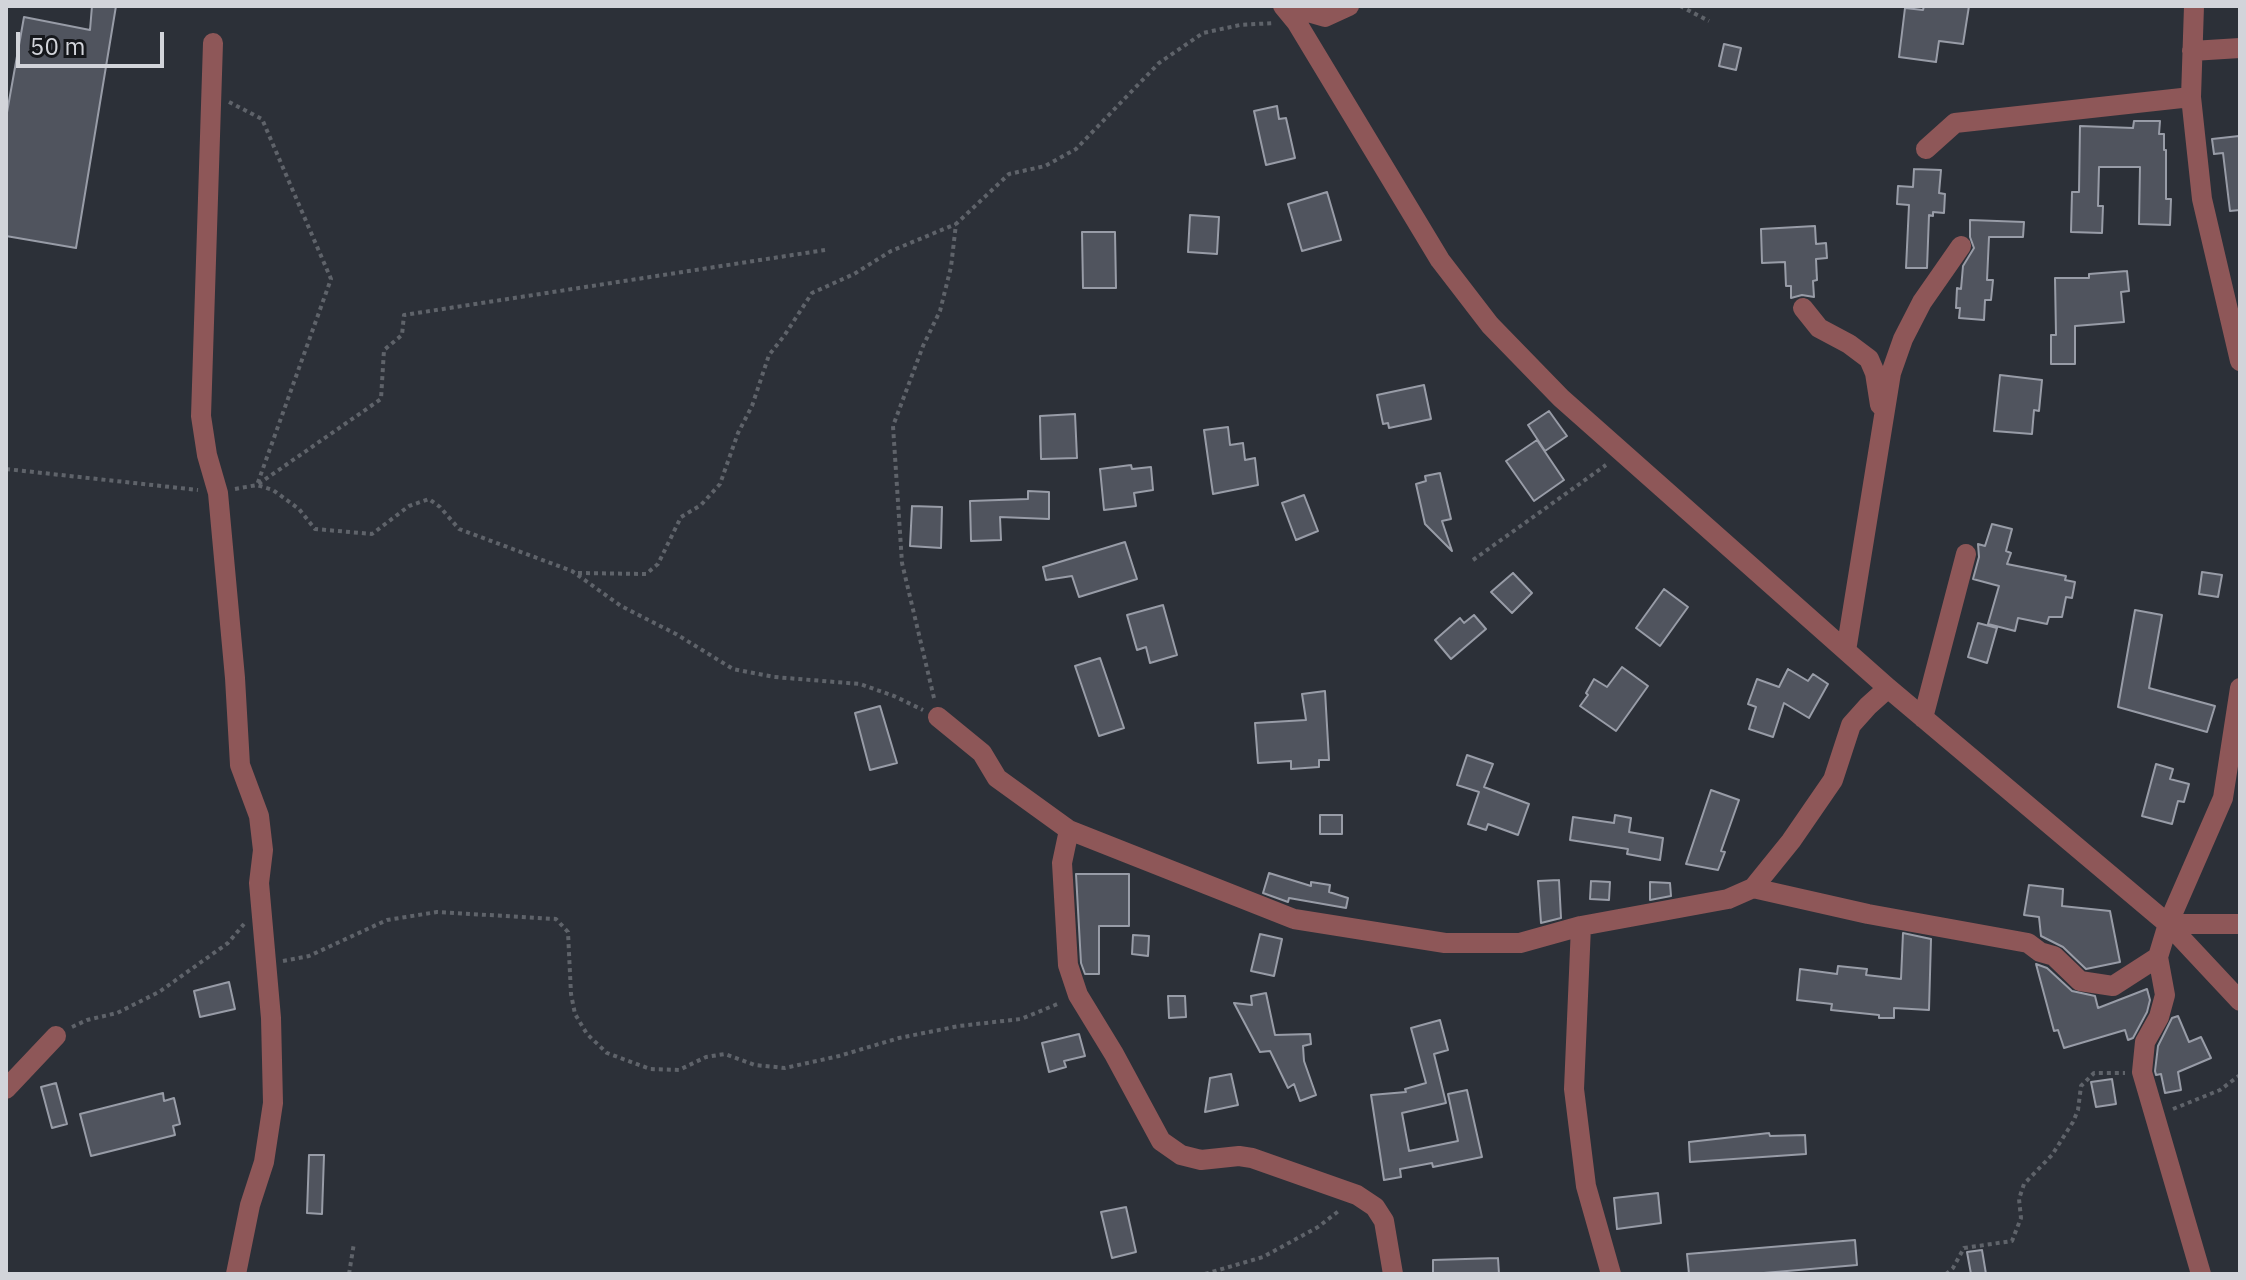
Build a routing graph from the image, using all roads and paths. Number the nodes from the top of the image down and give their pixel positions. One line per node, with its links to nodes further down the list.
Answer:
1 (1349, 6): 4 (street)
2 (1680, 6): 5 (path)
3 (2194, 6): 8 (street)
4 (1289, 12): 12 (path); 18 (street)
5 (1709, 21)
6 (213, 43): 9 (street)
7 (2240, 48): 8 (street)
8 (2192, 51): 10 (street)
9 (211, 93): 20 (path); 21 (street)
10 (2191, 97): 11 (street); 16 (street)
11 (1926, 149)
12 (956, 224): 24 (path); 28 (path)
13 (1961, 246): 17 (street)
14 (825, 250): 20 (path)
15 (1803, 308): 17 (street)
16 (2240, 361)
17 (1882, 420): 25 (street)
18 (1625, 452): 23 (path); 25 (street)
19 (6, 469): 21 (path)
20 (257, 485): 21 (path); 24 (path)
21 (218, 493): 32 (street)
22 (1966, 554): 29 (street)
23 (1473, 560)
24 (576, 573): 28 (path)
25 (1846, 651): 26 (street)
26 (1888, 688): 29 (street); 31 (street)
27 (2240, 688): 33 (street)
28 (938, 717): 30 (street)
29 (1923, 718): 33 (street)
30 (1069, 830): 35 (street); 38 (street)
31 (1753, 888): 35 (street); 36 (street)
32 (260, 905): 37 (street); 40 (path)
33 (2168, 924): 34 (street); 36 (street); 39 (street)
34 (2240, 924)
35 (1581, 926): 51 (street)
36 (2158, 957): 41 (street)
37 (265, 965): 38 (path); 47 (street)
38 (1078, 995): 45 (street)
39 (2240, 1001)
40 (56, 1036): 43 (street)
41 (2142, 1072): 44 (street); 52 (path)
42 (2240, 1075): 44 (path)
43 (6, 1089)
44 (2156, 1115): 53 (street)
45 (1357, 1195): 49 (path); 50 (street)
46 (354, 1243): 48 (path)
47 (236, 1274)
48 (349, 1274)
49 (1205, 1274)
50 (1393, 1274)
51 (1611, 1274)
52 (1946, 1274)
53 (2201, 1274)

